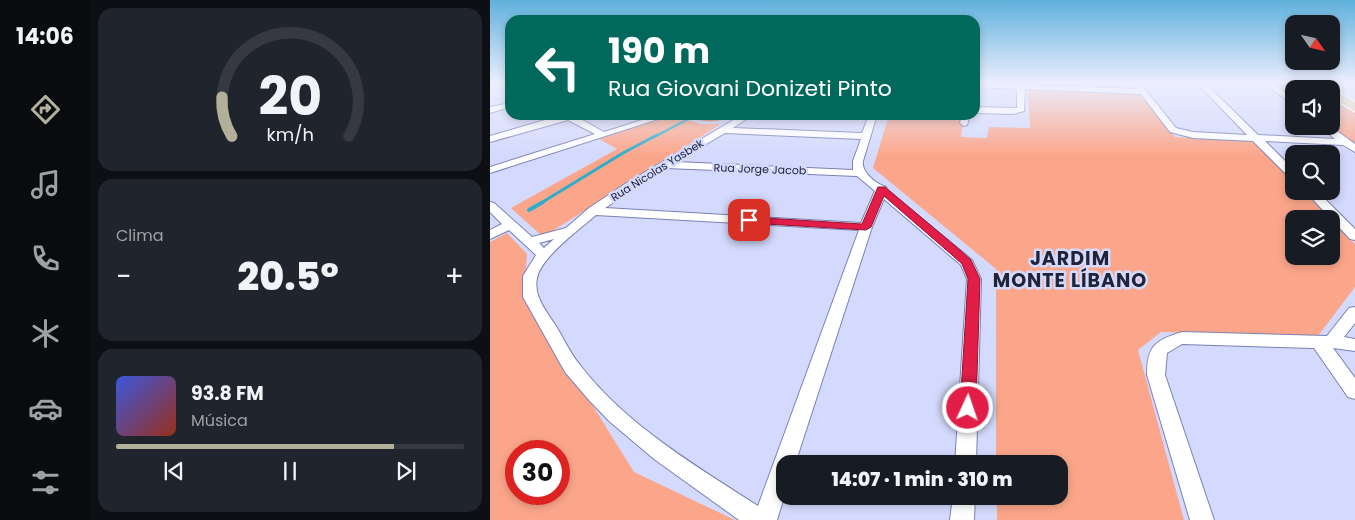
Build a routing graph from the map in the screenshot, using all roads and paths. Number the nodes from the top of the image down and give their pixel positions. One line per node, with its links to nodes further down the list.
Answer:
1 (1020, 107): 4 (street)
2 (1155, 107): 14 (street)
3 (1225, 107): 14 (street)
4 (980, 110)
5 (553, 120): 15 (street)
6 (578, 120): 11 (street)
7 (650, 120): 11 (street)
8 (739, 120): 10 (street, Rua Nicolas Yasbek)
9 (870, 120): 13 (street)
10 (721, 130): 13 (street); 18 (street, Rua Nicolas Yasbek)
11 (602, 134): 20 (street)
12 (1336, 135): 17 (street)
13 (865, 136): 21 (street)
14 (1255, 137): 17 (street); 19 (street)
15 (490, 138)
16 (1282, 146): 17 (street)
17 (1350, 146)
18 (661, 165): 21 (street, Rua Jorge Jacob); 25 (street, Rua Nicolas Yasbek)
19 (1285, 167)
20 (490, 170)
21 (860, 173): 22 (street)
22 (882, 189): 27 (street); 37 (street)
23 (1319, 200): 30 (street)
24 (490, 206): 26 (street)
25 (593, 211): 27 (street); 28 (street, Rua Nicolas Yasbek)
26 (510, 225): 29 (street); 31 (street)
27 (866, 227): 40 (street)
28 (570, 232): 31 (street, Rua Nicolas Yasbek); 32 (street, Rua Nicolas Yasbek)
29 (490, 235)
30 (1355, 236)
31 (529, 242): 32 (street)
32 (544, 255): 39 (street, Rua Nicolas Yasbek)
33 (1355, 312): 34 (street)
34 (1325, 342): 35 (street); 36 (street); 42 (street)
35 (1355, 345)
36 (1355, 392)
37 (965, 455)
38 (963, 505): 41 (street)
39 (759, 520)
40 (765, 520)
41 (962, 520)
42 (1202, 520)

